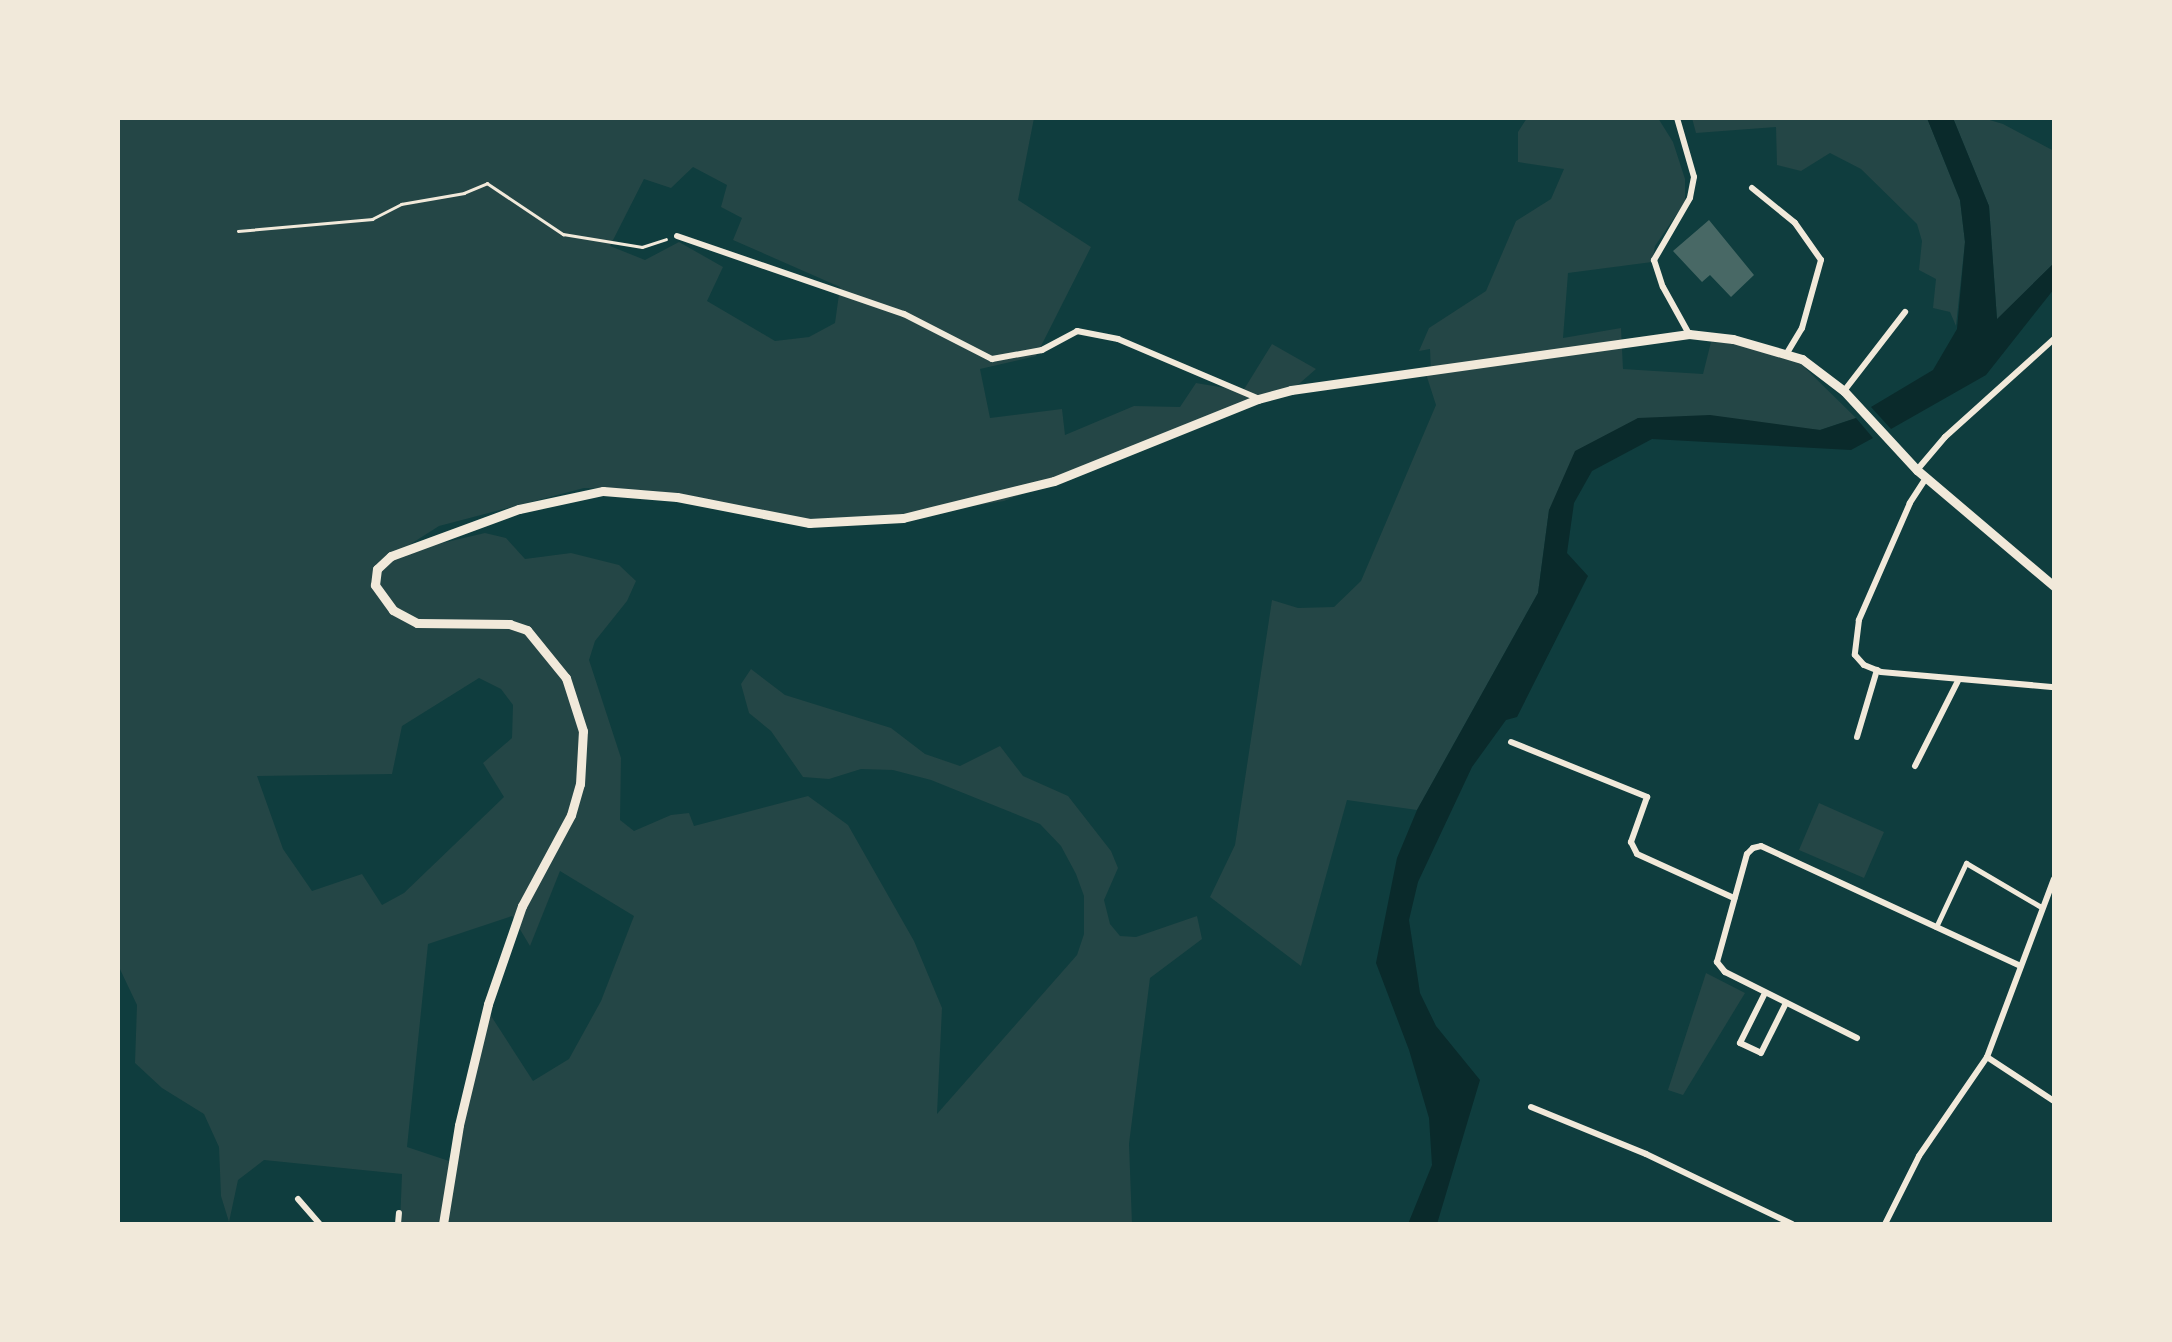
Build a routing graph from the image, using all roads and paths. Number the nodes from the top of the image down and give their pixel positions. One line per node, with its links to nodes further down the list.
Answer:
1 (1676, 118): 6 (street)
2 (1752, 188): 8 (street)
3 (238, 232): 4 (path)
4 (677, 236): 10 (street)
5 (1905, 312): 9 (street)
6 (1689, 334): 8 (main road); 10 (main road)
7 (2052, 339): 11 (street)
8 (1787, 353): 9 (main road)
9 (1844, 391): 11 (main road)
10 (1258, 399): 35 (main road)
11 (1917, 470): 12 (main road)
12 (1926, 478): 13 (main road); 14 (street)
13 (2054, 586)
14 (1877, 670): 15 (street); 17 (street)
15 (1960, 679): 16 (street); 19 (street)
16 (2054, 687)
17 (1856, 737)
18 (1512, 742): 21 (street)
19 (1915, 766)
20 (2053, 881): 22 (street)
21 (1734, 898): 23 (street); 25 (street)
22 (2042, 906): 23 (street); 24 (street)
23 (1936, 926): 24 (street)
24 (2020, 966): 28 (street)
25 (1765, 993): 26 (street); 26 (street)
26 (1786, 1003): 27 (street)
27 (1857, 1038)
28 (1986, 1057): 29 (street); 37 (street)
29 (2054, 1101)
30 (1530, 1108): 36 (street)
31 (298, 1199): 33 (street)
32 (400, 1213): 34 (street)
33 (320, 1224)
34 (398, 1224)
35 (443, 1224)
36 (1792, 1224)
37 (1885, 1224)

